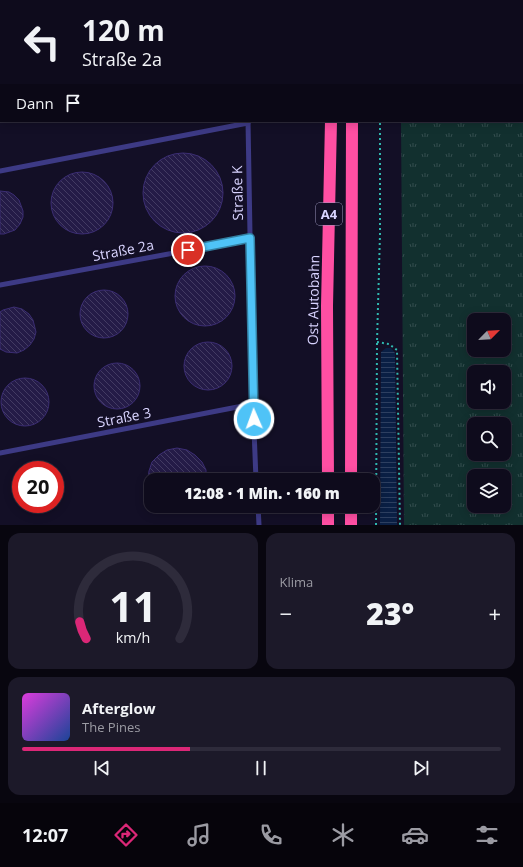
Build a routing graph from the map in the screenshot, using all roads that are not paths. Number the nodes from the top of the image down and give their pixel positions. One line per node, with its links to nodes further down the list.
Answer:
1 (248, 122): 4 (lane); 5 (lane, Straße K)
2 (331, 122): 10 (highway, Ost Autobahn / A4)
3 (352, 122): 11 (highway, A4)
4 (0, 171)
5 (250, 238): 6 (lane, Straße 2a); 7 (lane, Straße K)
6 (0, 285)
7 (253, 404): 8 (lane, Straße 3); 9 (lane, Straße K)
8 (0, 453)
9 (256, 473)
10 (328, 473)
11 (351, 473)
12 (258, 513): 15 (lane)
13 (328, 513): 16 (highway)
14 (351, 513): 17 (highway)
15 (258, 525)
16 (328, 525)
17 (351, 525)

